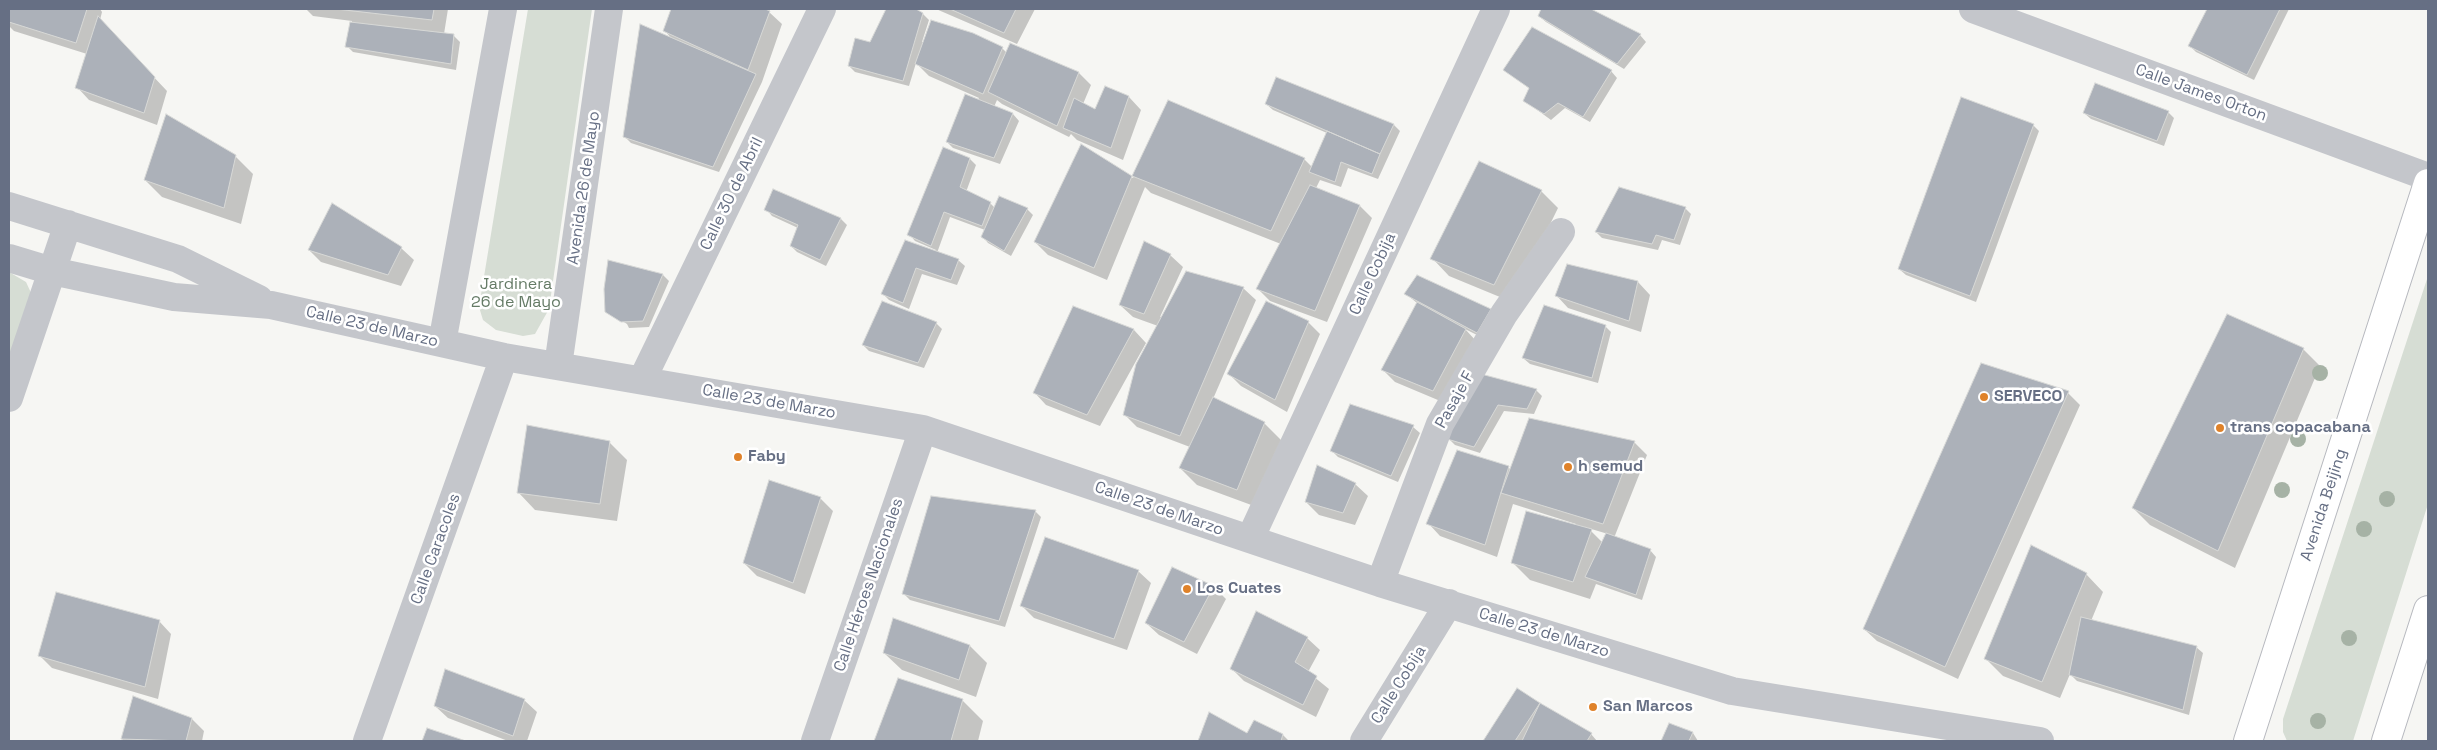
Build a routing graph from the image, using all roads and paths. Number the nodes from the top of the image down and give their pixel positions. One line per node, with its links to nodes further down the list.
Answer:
1 (503, 9): 14 (street)
2 (609, 9): 16 (street, Avenida 26 de Mayo)
3 (822, 9): 17 (street, Calle 30 de Abril)
4 (1496, 9): 20 (street, Calle Cobija)
5 (1973, 9): 6 (street, Calle James Orton)
6 (2428, 177)
7 (2428, 183): 28 (main road, Avenida Beijing)
8 (9, 206): 9 (street, Calle 23 de Marzo)
9 (68, 224): 12 (street); 13 (street, Calle 23 de Marzo)
10 (1561, 232): 21 (street, Pasaje F)
11 (9, 258): 12 (street, Calle 23 de Marzo)
12 (52, 271): 13 (street, Calle 23 de Marzo); 18 (street)
13 (271, 305): 14 (street, Calle 23 de Marzo)
14 (442, 343): 15 (street, Calle 23 de Marzo)
15 (504, 357): 16 (street, Calle 23 de Marzo); 24 (street, Calle Caracoles)
16 (558, 366): 17 (street, Calle 23 de Marzo)
17 (642, 380): 19 (street, Calle 23 de Marzo)
18 (9, 398)
19 (923, 429): 20 (street, Calle 23 de Marzo); 25 (street, Calle Héroes Nacionales)
20 (1250, 539): 21 (street, Calle 23 de Marzo)
21 (1380, 583): 22 (street, Calle 23 de Marzo)
22 (1449, 603): 26 (street, Calle Cobija); 27 (street, Calle 23 de Marzo)
23 (2428, 610): 29 (main road)
24 (367, 741)
25 (815, 741)
26 (1364, 741)
27 (2040, 741)
28 (2248, 741)
29 (2386, 741)

